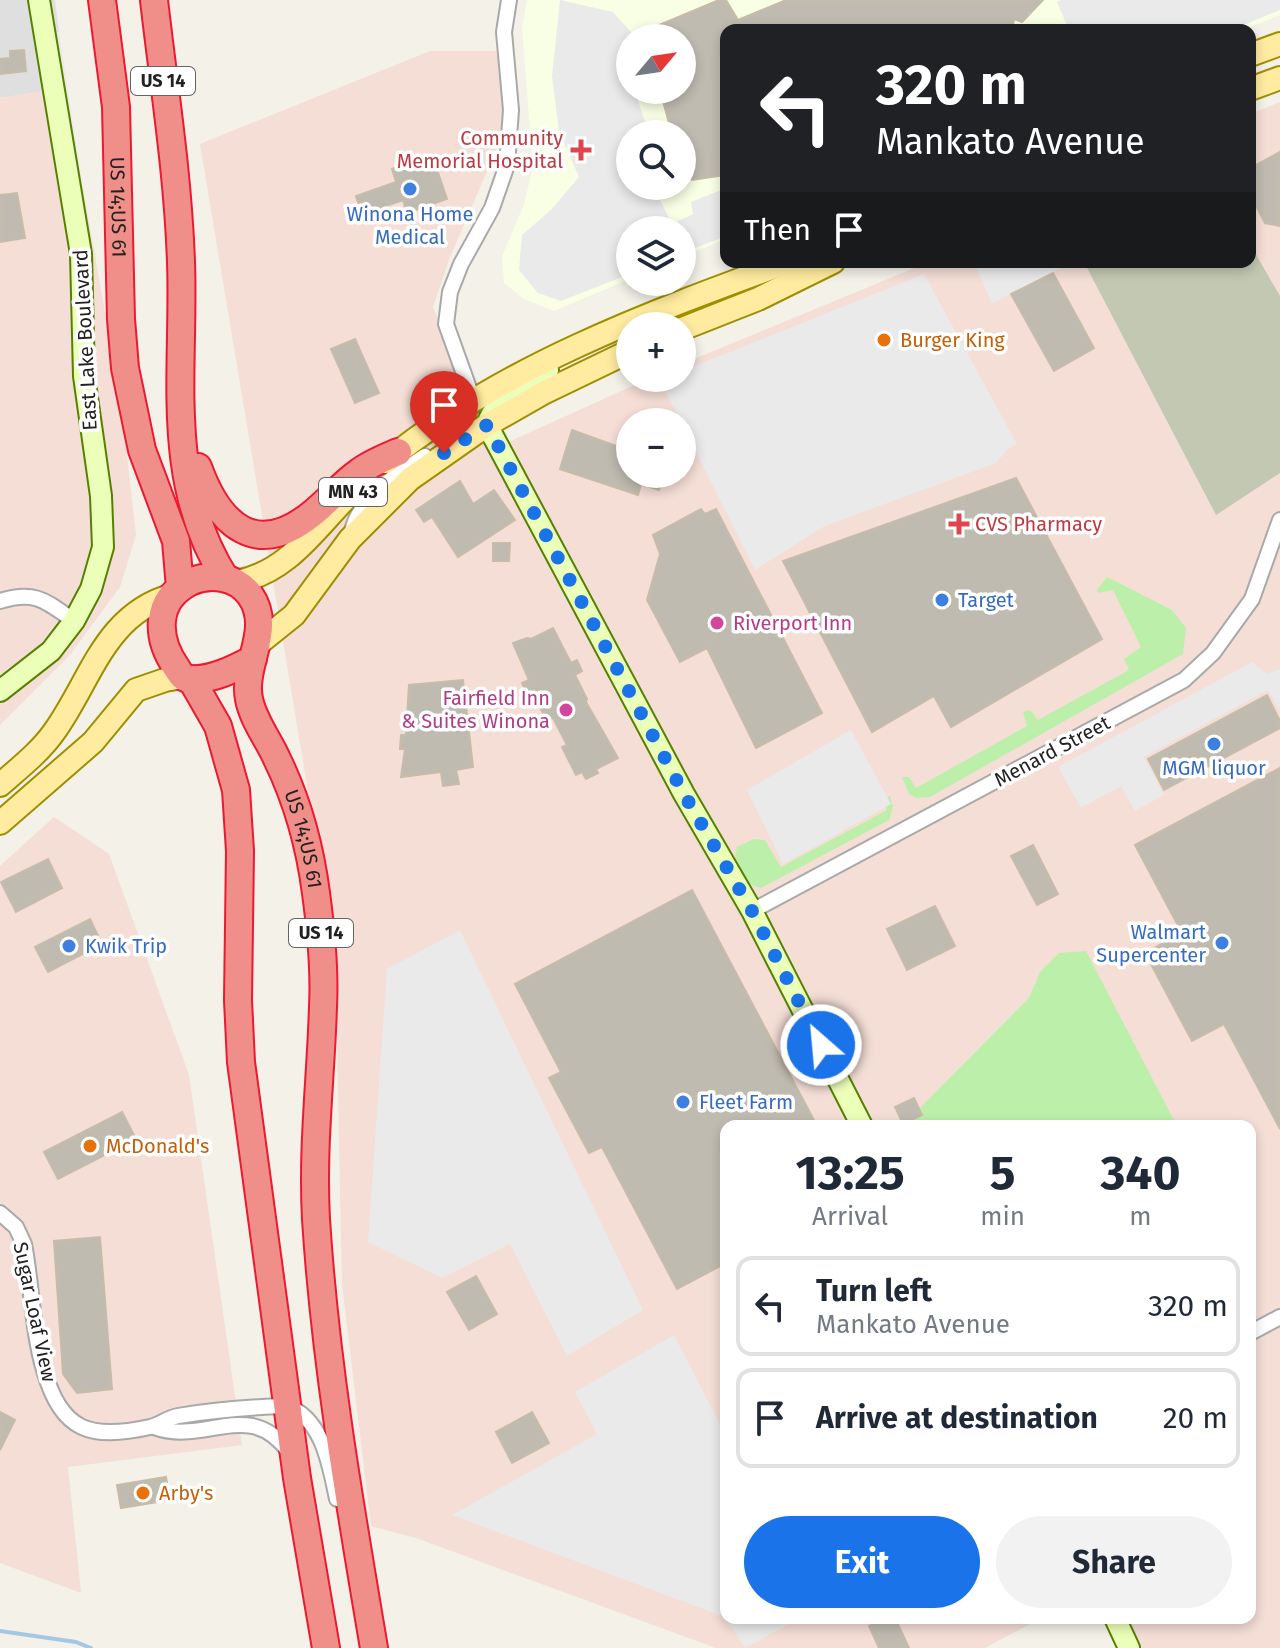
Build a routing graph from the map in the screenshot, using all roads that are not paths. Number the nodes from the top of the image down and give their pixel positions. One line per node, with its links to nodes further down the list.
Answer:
1 (39, 0): 23 (street, East Lake Boulevard)
2 (102, 0): 21 (highway, US 14;US 61 / US 14)
3 (154, 0): 14 (highway, US 14;US 61 / US 14)
4 (509, 0): 15 (street)
5 (1280, 44): 6 (main road)
6 (1256, 53)
7 (1280, 78): 8 (main road)
8 (1256, 87)
9 (772, 268): 12 (main road, MN 43)
10 (821, 268): 11 (main road)
11 (696, 323)
12 (600, 336): 15 (main road, MN 43); 16 (street)
13 (616, 358): 16 (main road, MN 43)
14 (179, 390): 17 (highway); 20 (highway, US 14;US 61 / US 14)
15 (474, 402): 17 (main road, MN 43); 19 (street)
16 (487, 425): 19 (main road, MN 43); 29 (street)
17 (398, 452): 20 (main road, MN 43)
18 (1280, 520): 29 (street, Menard Street)
19 (350, 539): 24 (main road, MN 43)
20 (230, 580): 21 (highway); 24 (highway, US 14;US 61 / US 14)
21 (176, 592): 25 (highway, US 14;US 61 / US 14); 27 (main road)
22 (0, 601): 23 (street)
23 (74, 621): 26 (street, East Lake Boulevard)
24 (255, 651): 25 (highway); 37 (highway, US 14;US 61 / US 14)
25 (187, 678): 28 (main road); 34 (highway, US 14;US 61 / US 14)
26 (0, 691)
27 (0, 785)
28 (0, 823)
29 (752, 911): 30 (street)
30 (859, 1120)
31 (0, 1213): 35 (street, Sugar Loaf View)
32 (1280, 1317): 33 (street)
33 (1256, 1330)
34 (287, 1406): 35 (street, Sugar Loaf View); 36 (highway, US 14); 37 (street)
35 (154, 1427): 36 (street, Sugar Loaf View)
36 (295, 1460): 39 (highway, US 14)
37 (359, 1561): 40 (highway, US 14)
38 (1118, 1624): 41 (street)
39 (326, 1648)
40 (374, 1648)
41 (1129, 1648)

